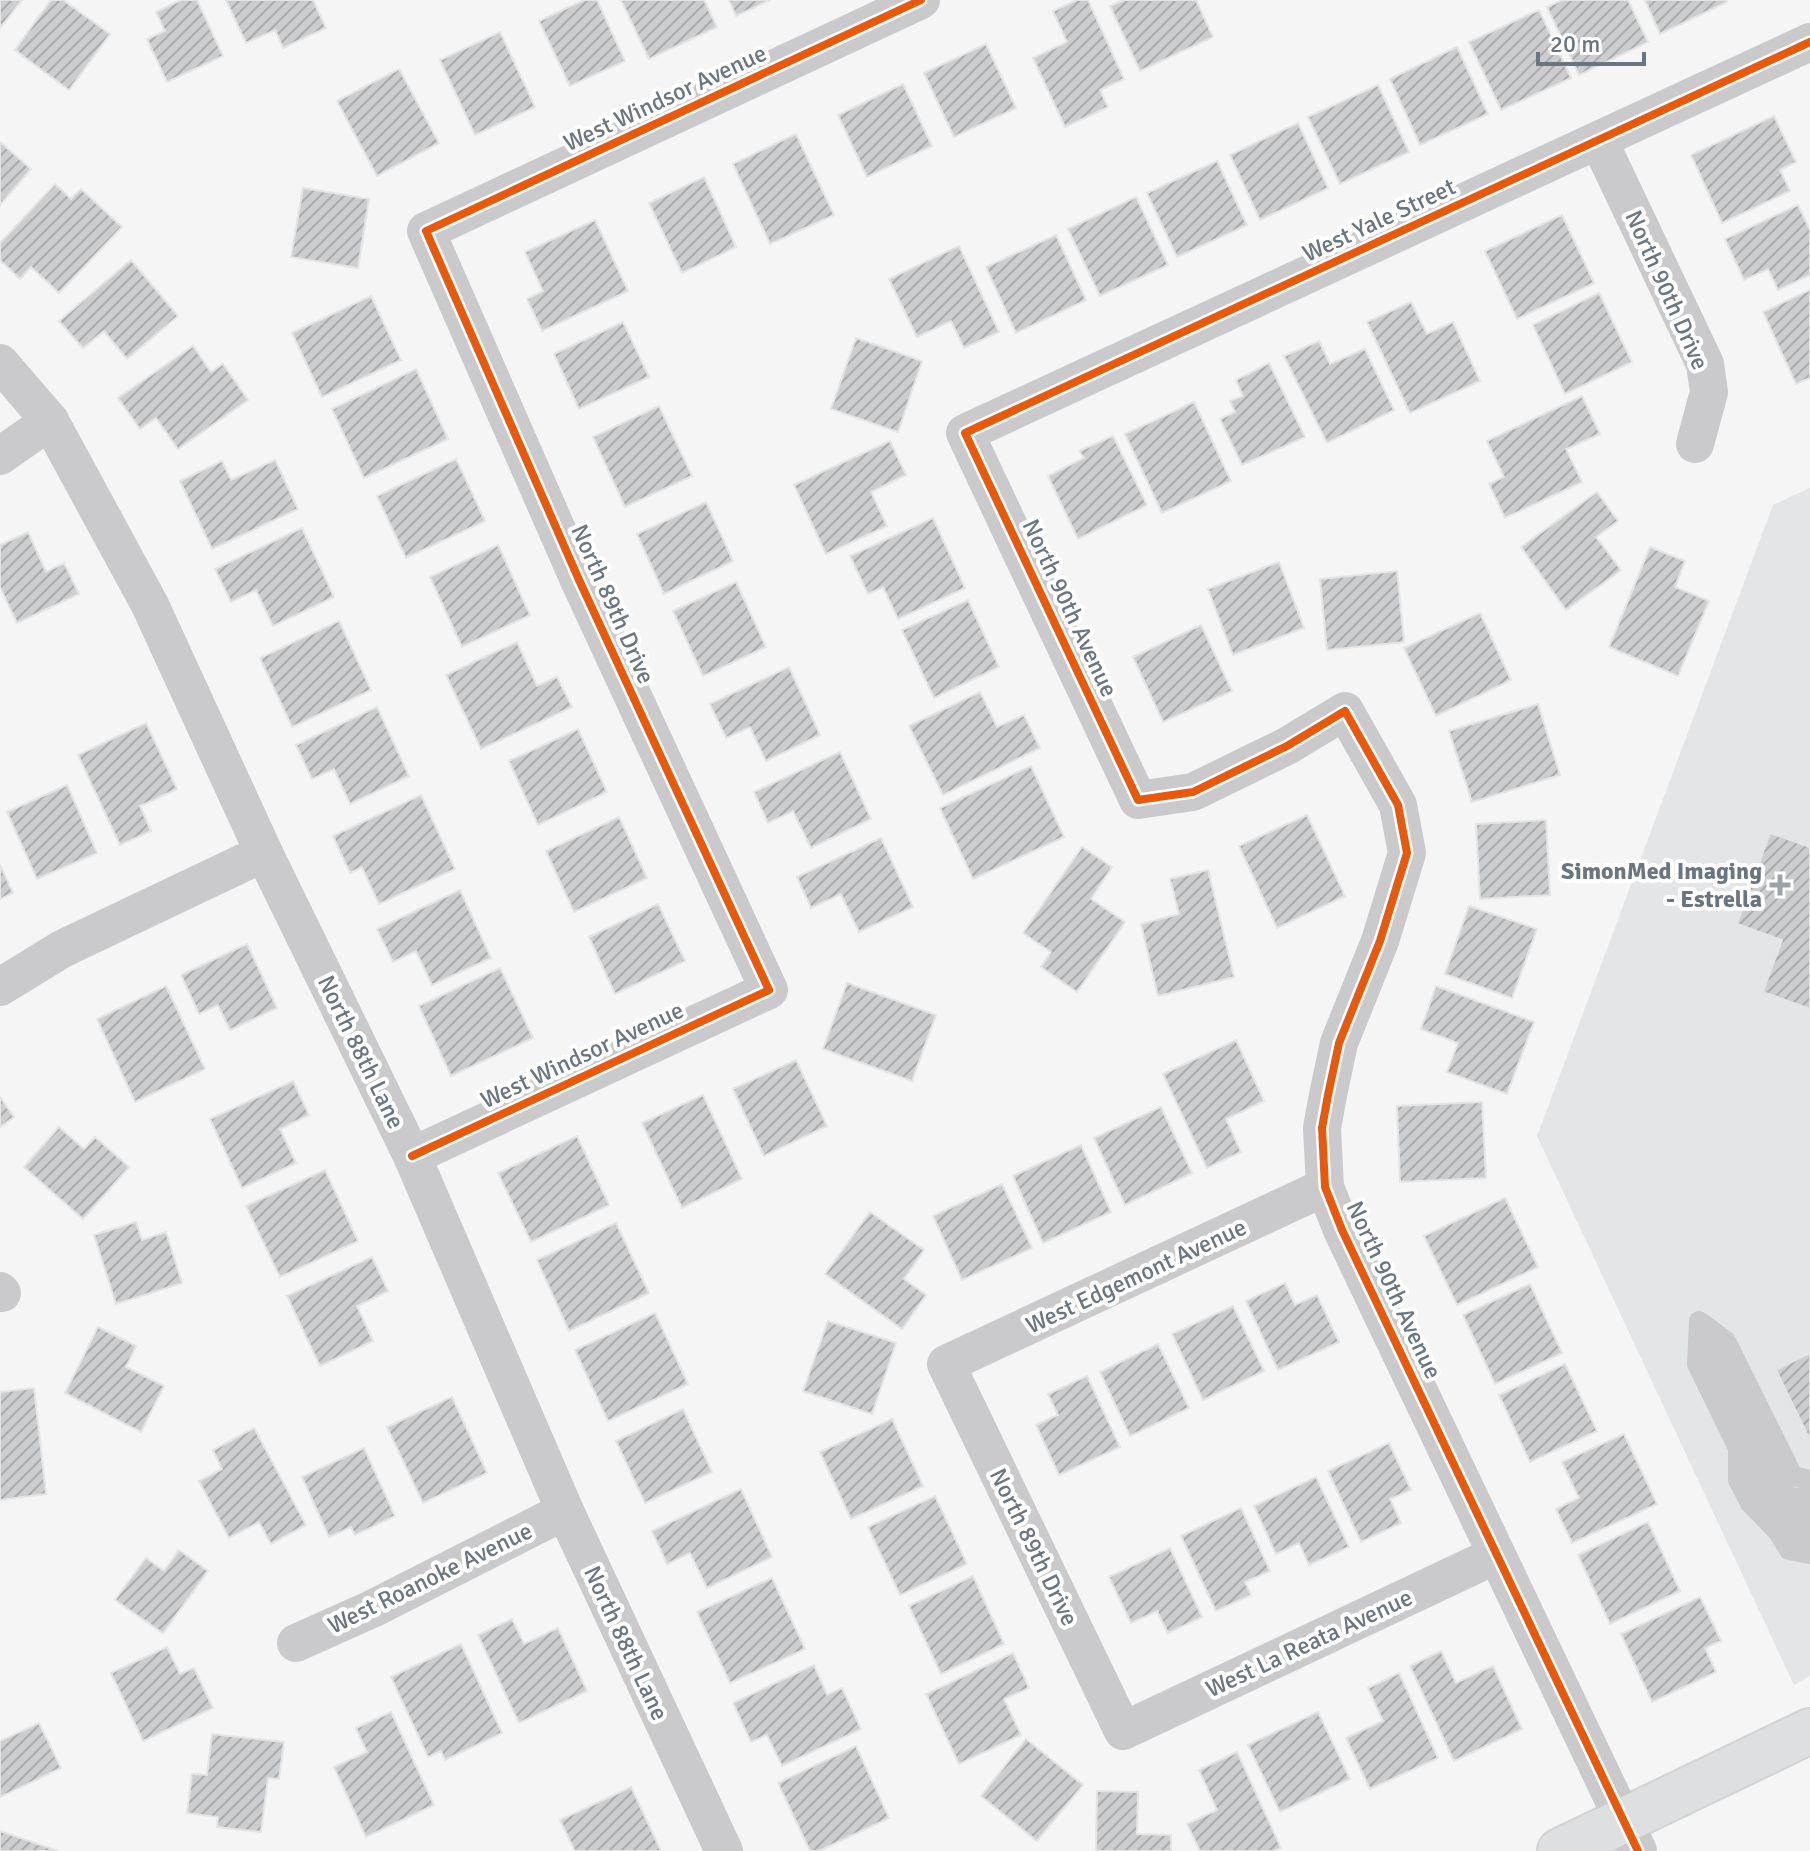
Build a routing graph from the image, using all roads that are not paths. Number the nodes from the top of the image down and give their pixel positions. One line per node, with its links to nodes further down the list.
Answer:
1 (921, 0): 4 (street, West Windsor Avenue)
2 (1810, 42): 3 (street, West Yale Street)
3 (1599, 141): 7 (street, West Yale Street); 8 (street, North 90th Drive)
4 (426, 231): 12 (street, North 89th Drive)
5 (0, 363): 6 (street, North 88th Lane)
6 (50, 421): 9 (street); 10 (street, North 88th Lane)
7 (965, 433): 14 (street, North 90th Avenue)
8 (1695, 444)
9 (0, 456)
10 (264, 853): 11 (street); 13 (street, North 88th Lane)
11 (0, 987)
12 (769, 990): 13 (street, West Windsor Avenue)
13 (412, 1156): 20 (street, North 88th Lane)
14 (1325, 1187): 16 (street, West Edgemont Avenue); 24 (street, North 90th Avenue)
15 (1699, 1321): 17 (lane); 18 (lane); 19 (lane)
16 (946, 1364): 27 (street, North 89th Drive)
17 (1738, 1449): 21 (lane); 22 (lane)
18 (1810, 1480)
19 (1810, 1497)
20 (565, 1511): 26 (street, West Roanoke Avenue); 30 (street, North 88th Lane)
21 (1810, 1516)
22 (1778, 1532): 23 (lane); 25 (lane)
23 (1810, 1535)
24 (1496, 1555): 27 (street, West La Reata Avenue); 29 (street, North 90th Avenue)
25 (1808, 1556)
26 (296, 1643)
27 (1123, 1731)
28 (1810, 1731): 29 (main road)
29 (1631, 1836): 31 (main road)
30 (724, 1851)
31 (1560, 1851)

